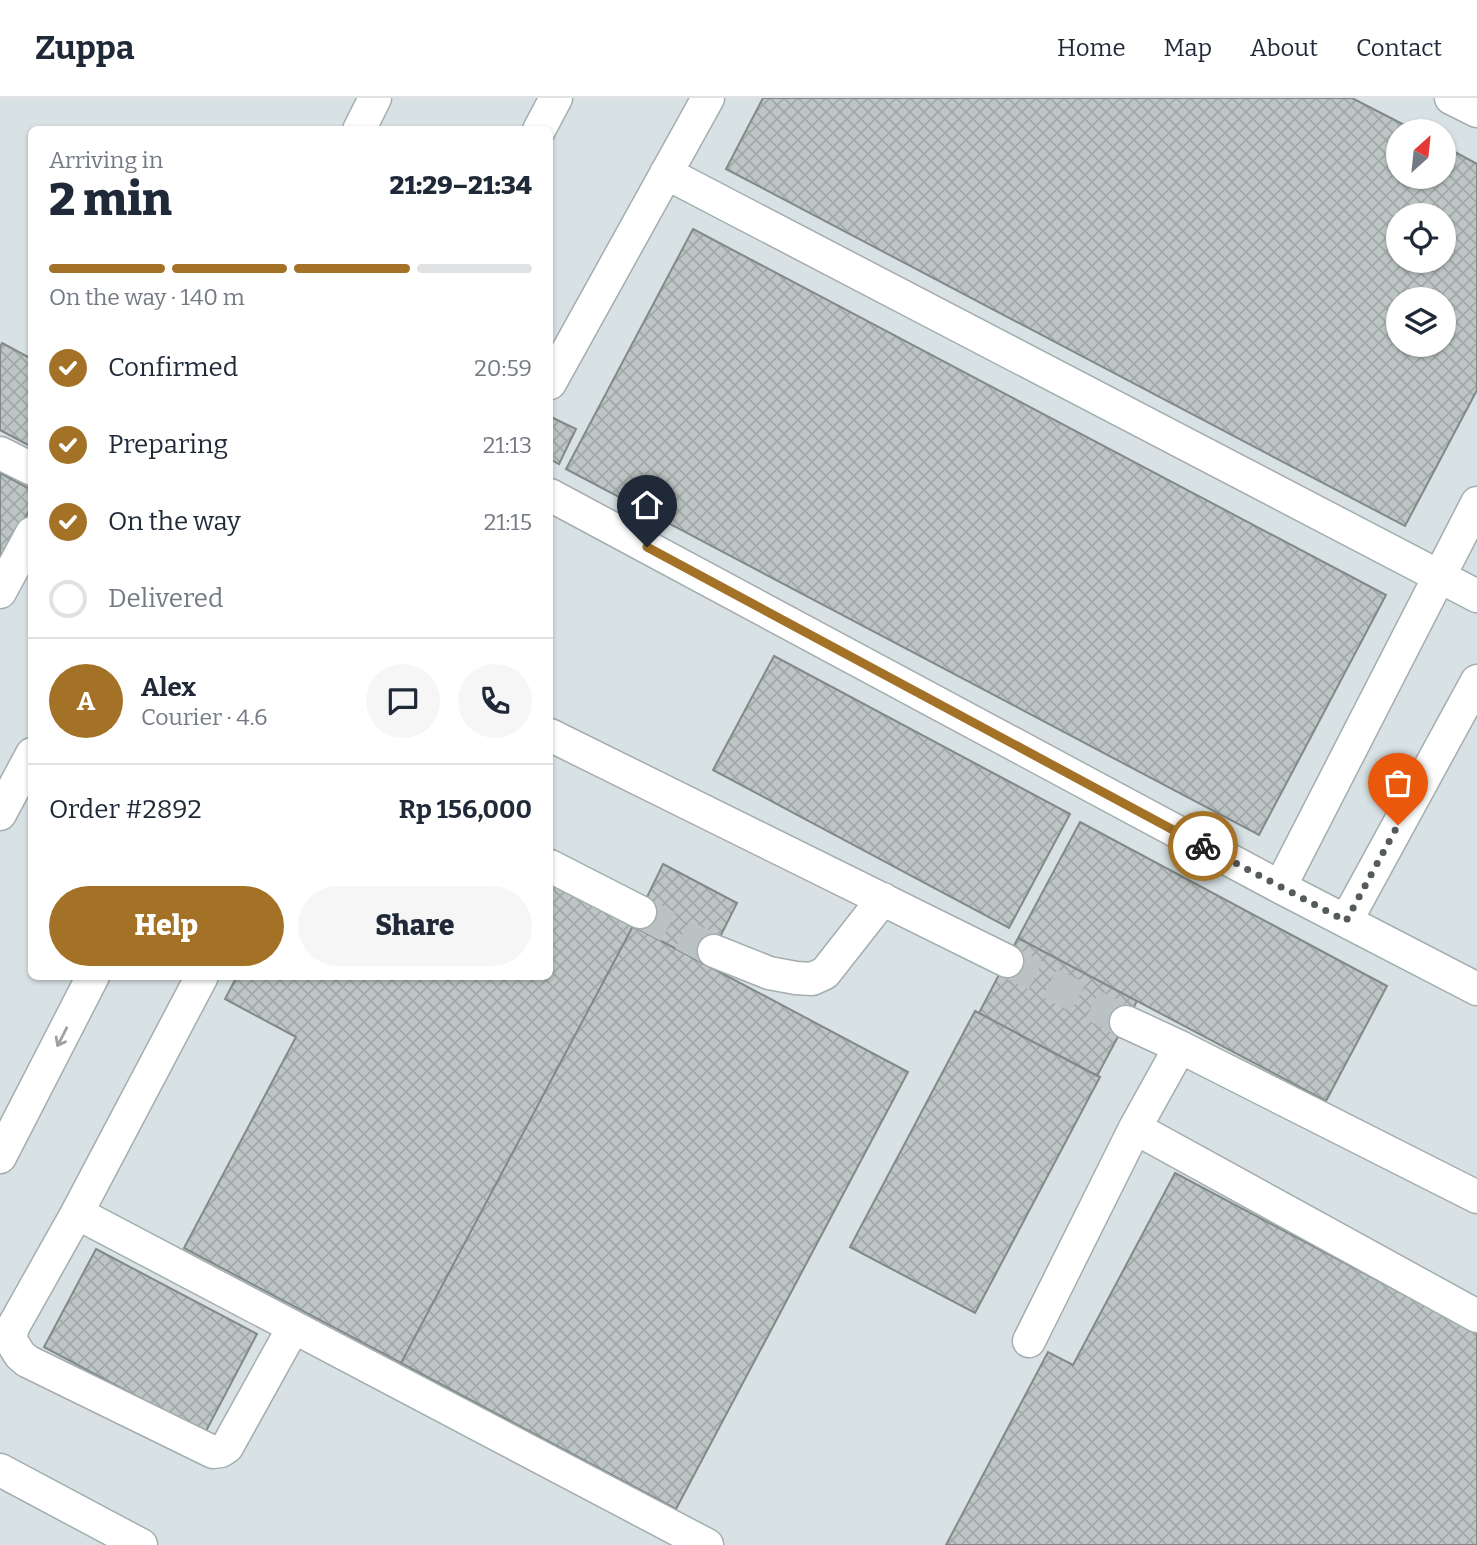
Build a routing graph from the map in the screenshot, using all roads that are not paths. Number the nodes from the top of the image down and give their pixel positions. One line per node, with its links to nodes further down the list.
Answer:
1 (375, 98): 6 (street)
2 (556, 98): 7 (street)
3 (708, 98): 8 (street)
4 (1451, 98): 5 (street)
5 (1477, 111)
6 (361, 126)
7 (541, 126)
8 (666, 173): 9 (street); 15 (street)
9 (553, 378)
10 (0, 453): 11 (street)
11 (28, 467)
12 (553, 497): 23 (street)
13 (1477, 503): 15 (street)
14 (28, 540): 16 (street)
15 (1438, 576): 17 (street); 23 (street)
16 (0, 592)
17 (1477, 596)
18 (1477, 681): 26 (street)
19 (553, 736): 24 (street)
20 (28, 762): 21 (street)
21 (0, 814)
22 (553, 868): 25 (street)
23 (1280, 887): 26 (street)
24 (883, 900): 27 (street); 28 (street)
25 (640, 912)
26 (1346, 921): 31 (street)
27 (714, 951)
28 (1007, 961)
29 (91, 980): 35 (street, one-way to 35)
30 (200, 980): 37 (street)
31 (1477, 989)
32 (1126, 1022): 33 (street)
33 (1180, 1047): 34 (street); 36 (street)
34 (1135, 1128): 38 (street); 40 (street)
35 (0, 1157)
36 (1477, 1197)
37 (77, 1213): 39 (street); 39 (street)
38 (1477, 1316)
39 (293, 1328): 43 (street)
40 (1029, 1340)
41 (0, 1470): 42 (street)
42 (141, 1545)
43 (707, 1545)

